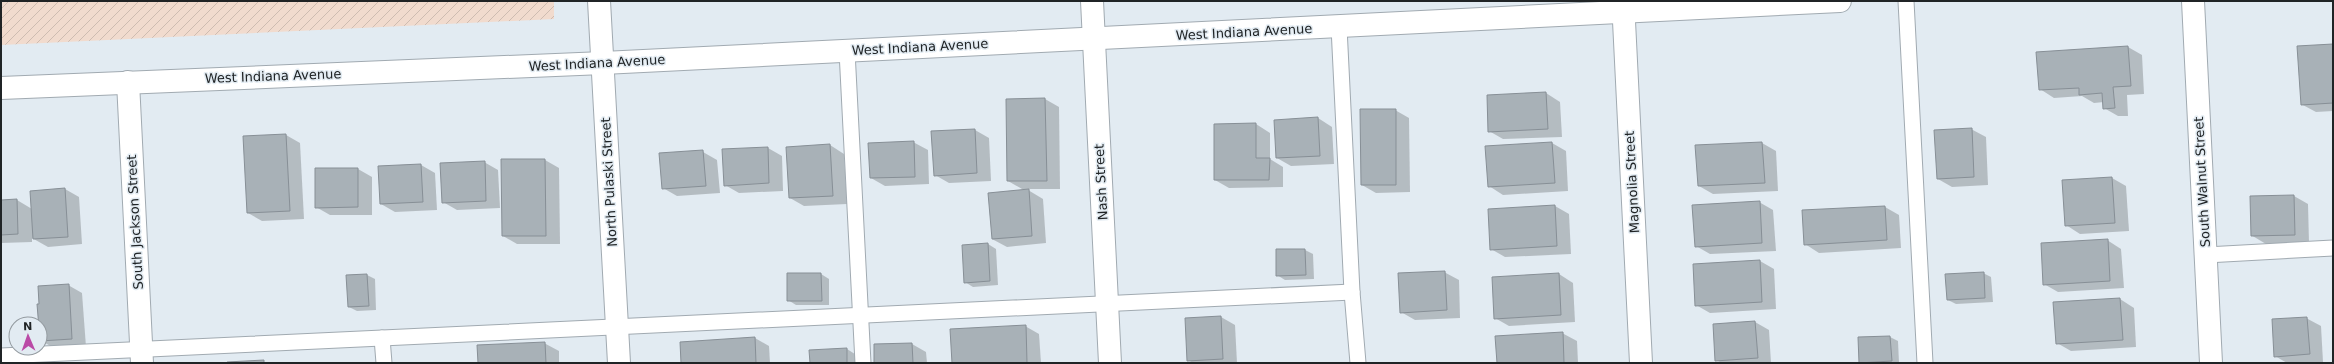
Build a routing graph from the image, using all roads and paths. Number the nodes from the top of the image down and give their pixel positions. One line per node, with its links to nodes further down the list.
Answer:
1 (599, 1): 10 (street, North Pulaski Street)
2 (1092, 1): 8 (street, Nash Street)
3 (1840, 1): 6 (street, West Indiana Avenue)
4 (1906, 1): 28 (lane)
5 (2193, 1): 14 (street, South Walnut Street)
6 (1624, 6): 7 (street, West Indiana Avenue); 27 (street, Magnolia Street)
7 (1339, 27): 8 (street, West Indiana Avenue); 15 (lane)
8 (1094, 38): 9 (street, West Indiana Avenue); 16 (street, Nash Street)
9 (847, 51): 10 (street, West Indiana Avenue); 17 (lane)
10 (603, 63): 11 (street, West Indiana Avenue); 18 (street, North Pulaski Street)
11 (128, 82): 12 (street, West Indiana Avenue); 21 (street, South Jackson Street)
12 (1, 88)
13 (2333, 248): 14 (lane)
14 (2206, 255): 29 (street, South Walnut Street)
15 (1352, 292): 16 (lane); 26 (lane)
16 (1107, 304): 17 (lane); 25 (street, Nash Street)
17 (860, 316): 18 (lane); 24 (lane)
18 (617, 327): 19 (lane); 23 (street, North Pulaski Street)
19 (382, 338): 21 (lane); 22 (lane)
20 (1, 356): 21 (lane)
21 (142, 356)
22 (384, 363)
23 (619, 363)
24 (862, 363)
25 (1110, 363)
26 (1358, 363)
27 (1641, 363)
28 (1925, 363)
29 (2211, 363)

